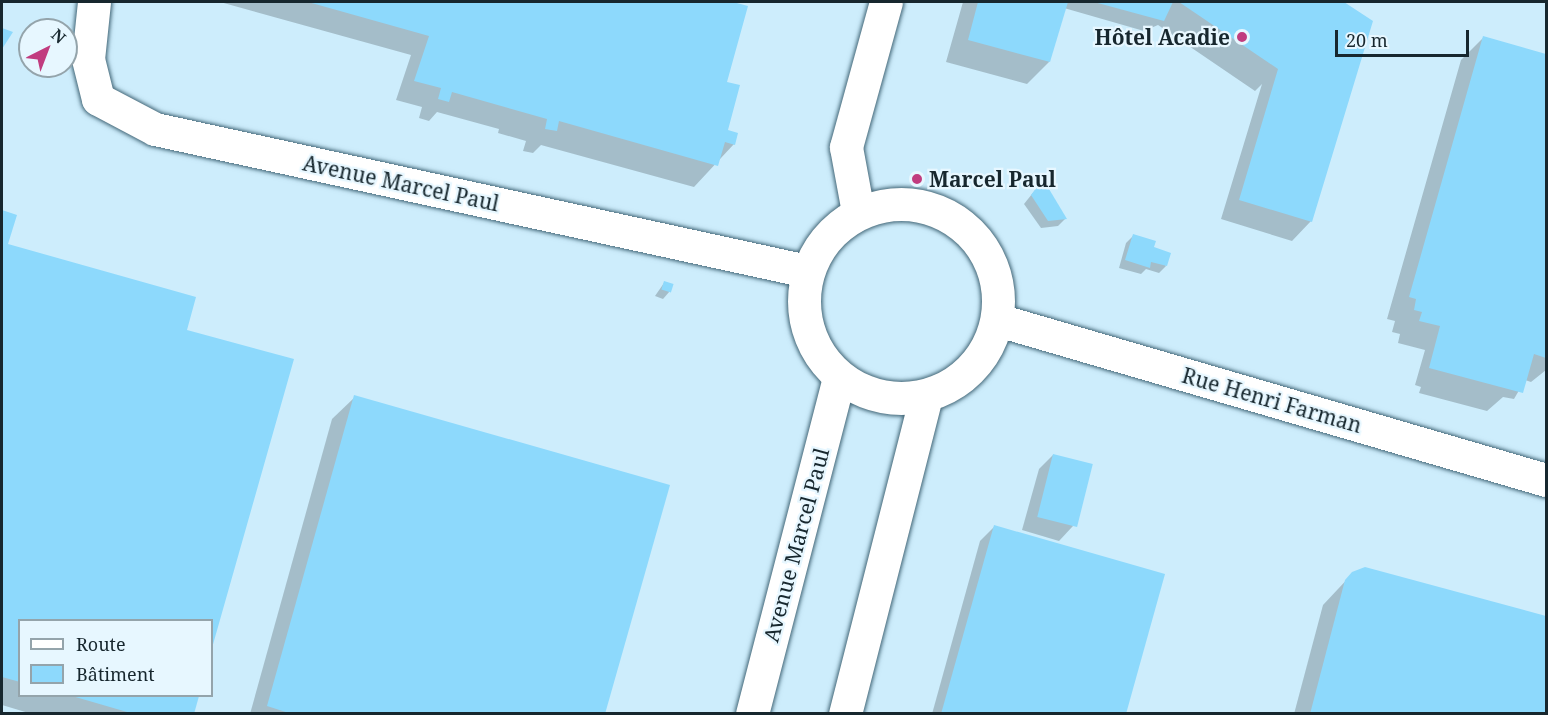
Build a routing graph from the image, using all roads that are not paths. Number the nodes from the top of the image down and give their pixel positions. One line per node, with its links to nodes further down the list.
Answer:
1 (94, 2): 4 (street, Avenue Marcel Paul)
2 (886, 2): 3 (street)
3 (858, 212): 4 (street); 5 (street)
4 (807, 271): 6 (street)
5 (998, 320): 7 (street); 8 (street, Rue Henri Farman)
6 (839, 377): 7 (street); 9 (street, Avenue Marcel Paul)
7 (926, 396): 10 (street)
8 (1546, 480)
9 (752, 714)
10 (845, 714)

